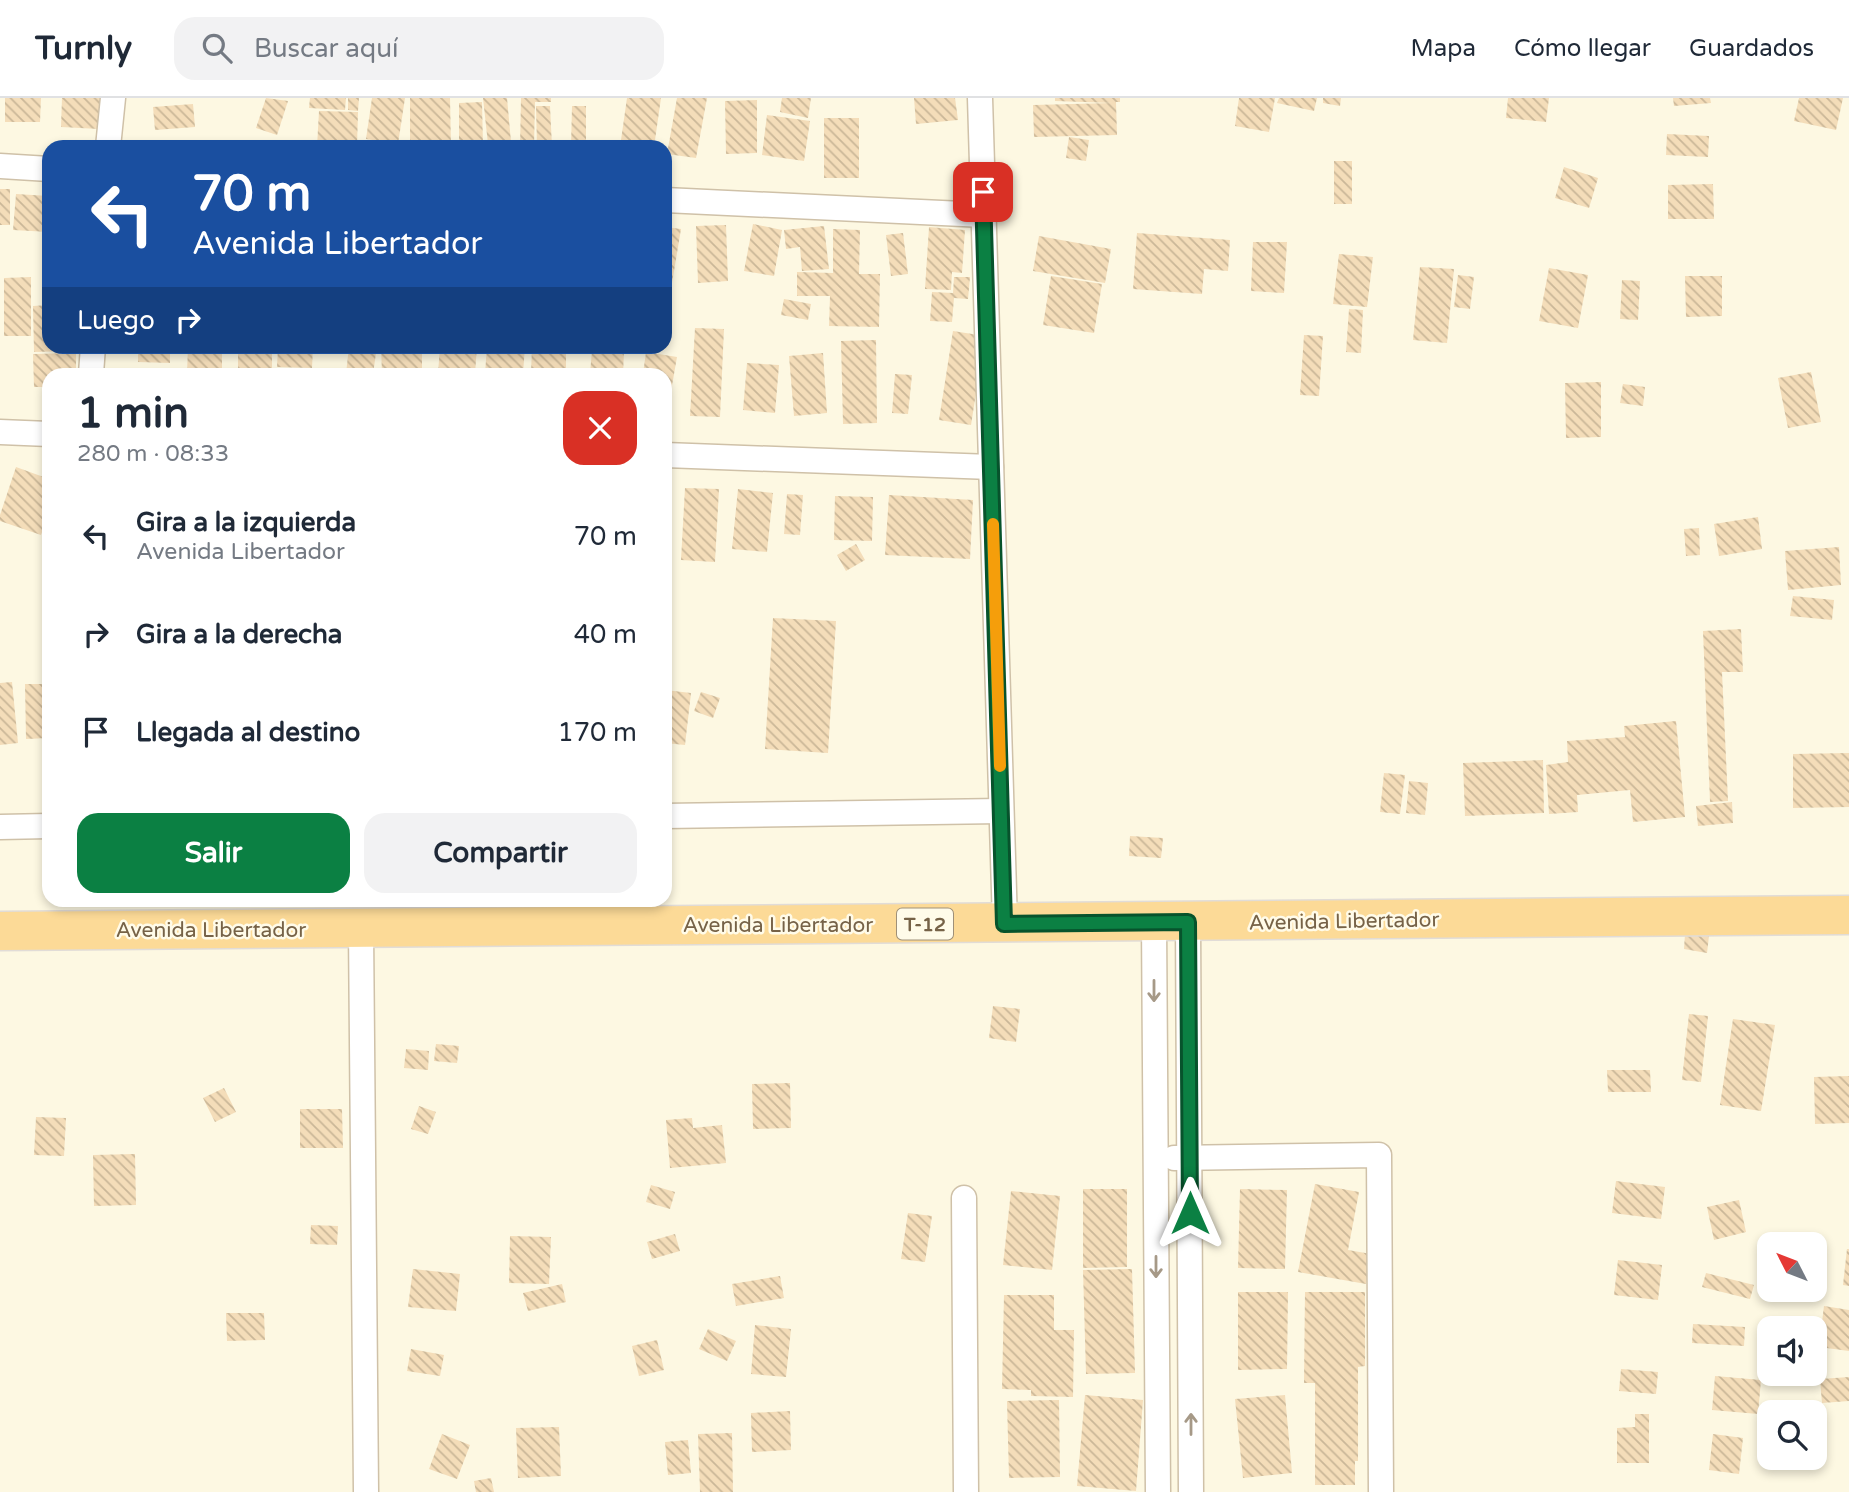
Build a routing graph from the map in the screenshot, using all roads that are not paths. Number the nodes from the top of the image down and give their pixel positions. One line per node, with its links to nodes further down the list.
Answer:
1 (113, 98): 3 (street)
2 (980, 98): 7 (street)
3 (109, 140)
4 (0, 166): 5 (street)
5 (42, 169)
6 (672, 200): 7 (street)
7 (984, 215): 11 (street)
8 (0, 432): 9 (street)
9 (42, 434)
10 (672, 455): 11 (street)
11 (991, 467): 12 (street)
12 (1001, 811): 13 (street); 18 (street)
13 (672, 816)
14 (42, 826): 15 (street)
15 (0, 827)
16 (1849, 915): 17 (highway, Avenida Libertador / T-12)
17 (1171, 922): 18 (highway, Avenida Libertador / T-12); 21 (street, one-way to 21); 22 (street)
18 (1004, 924): 19 (highway, Avenida Libertador / T-12)
19 (362, 929): 20 (highway, Avenida Libertador / T-12); 24 (street)
20 (0, 931)
21 (1155, 1158): 22 (street); 26 (street, one-way to 26)
22 (1189, 1158): 27 (street, one-way to 22); 28 (street)
23 (964, 1198): 25 (street)
24 (366, 1492)
25 (966, 1492)
26 (1158, 1492)
27 (1191, 1492)
28 (1381, 1492)

